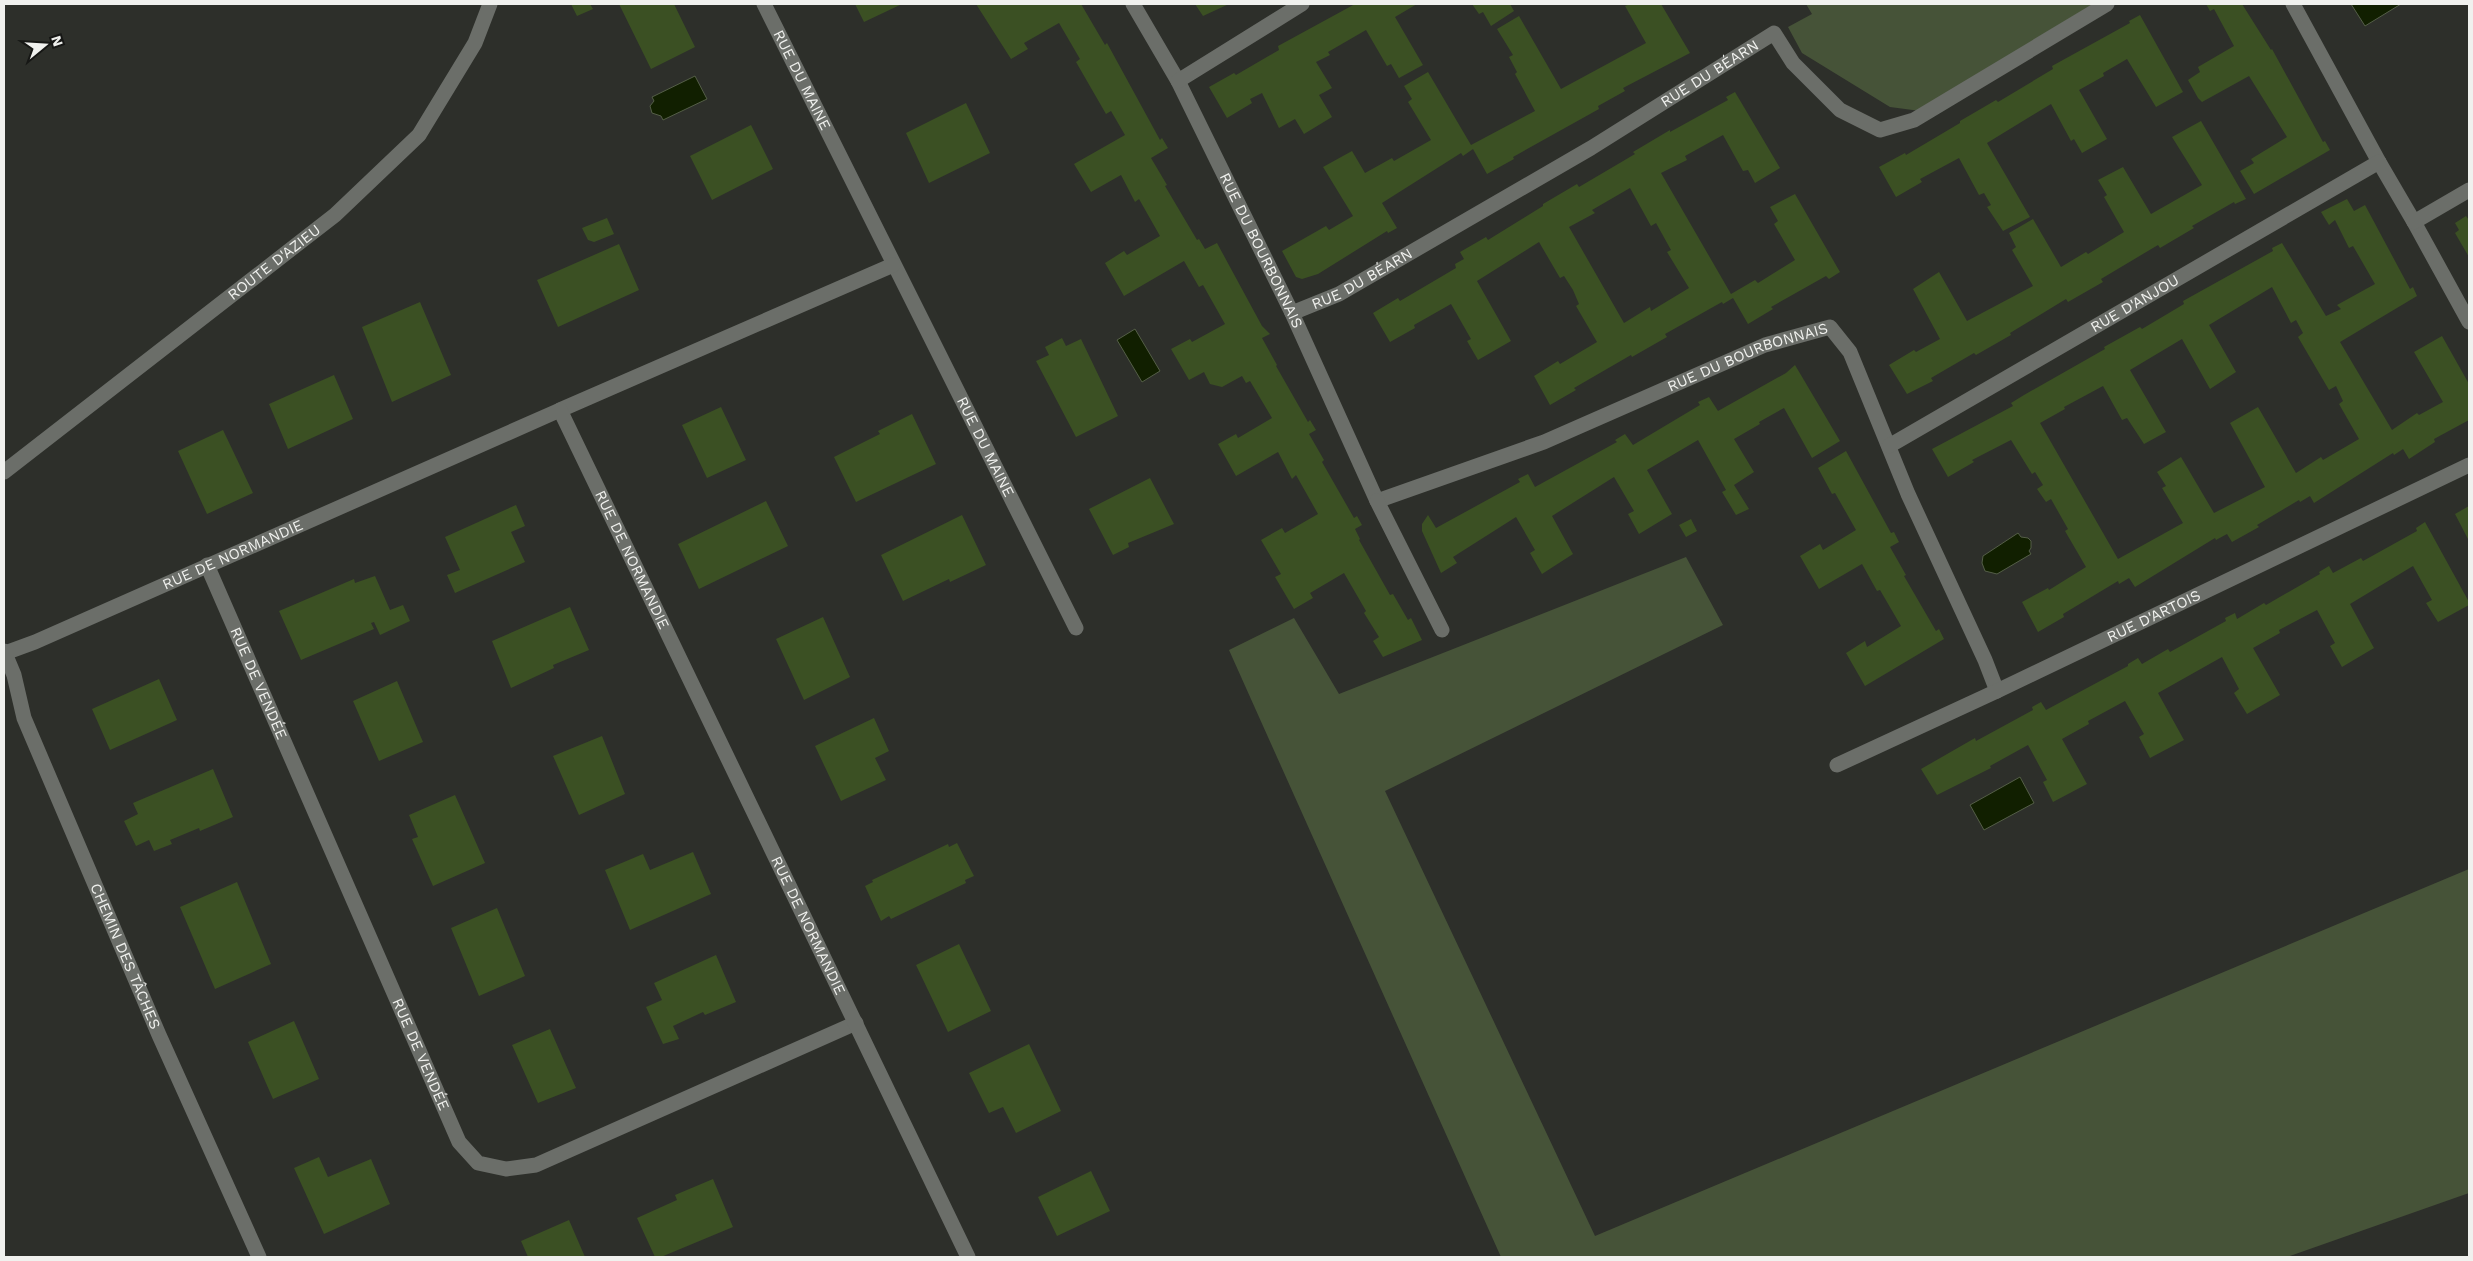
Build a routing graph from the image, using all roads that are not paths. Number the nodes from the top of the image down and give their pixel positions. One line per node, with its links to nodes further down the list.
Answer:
1 (490, 4): 17 (street, ROUTE D'AZIEU)
2 (764, 4): 11 (street, RUE DU MAINE)
3 (1133, 4): 7 (street, RUE DU BOURBONNAIS)
4 (1302, 4): 7 (street)
5 (2107, 4): 12 (street, RUE DU BÉARN)
6 (2294, 4): 8 (street)
7 (1178, 81): 12 (street, RUE DU BOURBONNAIS)
8 (2378, 162): 10 (street); 15 (street, RUE D'ANJOU)
9 (2469, 190): 10 (street)
10 (2414, 222): 13 (street)
11 (894, 265): 14 (street); 20 (street, RUE DU MAINE)
12 (1292, 313): 18 (street, RUE DU BOURBONNAIS)
13 (2469, 322)
14 (560, 410): 19 (street, RUE DE NORMANDIE); 25 (street, RUE DE NORMANDIE)
15 (1889, 446): 18 (street, RUE DU BOURBONNAIS); 23 (street, RUE DU BOURBONNAIS)
16 (2469, 465): 23 (street, RUE D'ARTOIS)
17 (4, 472)
18 (1377, 501): 21 (street, RUE DU BOURBONNAIS)
19 (207, 565): 22 (street, RUE DE NORMANDIE); 25 (street, RUE DE VENDÉE)
20 (1076, 628)
21 (1442, 630)
22 (4, 652): 26 (street, CHEMIN DES TÂCHES)
23 (1997, 691): 24 (street, RUE D'ARTOIS)
24 (1837, 764)
25 (856, 1023): 27 (street, RUE DE NORMANDIE)
26 (258, 1257)
27 (968, 1257)

